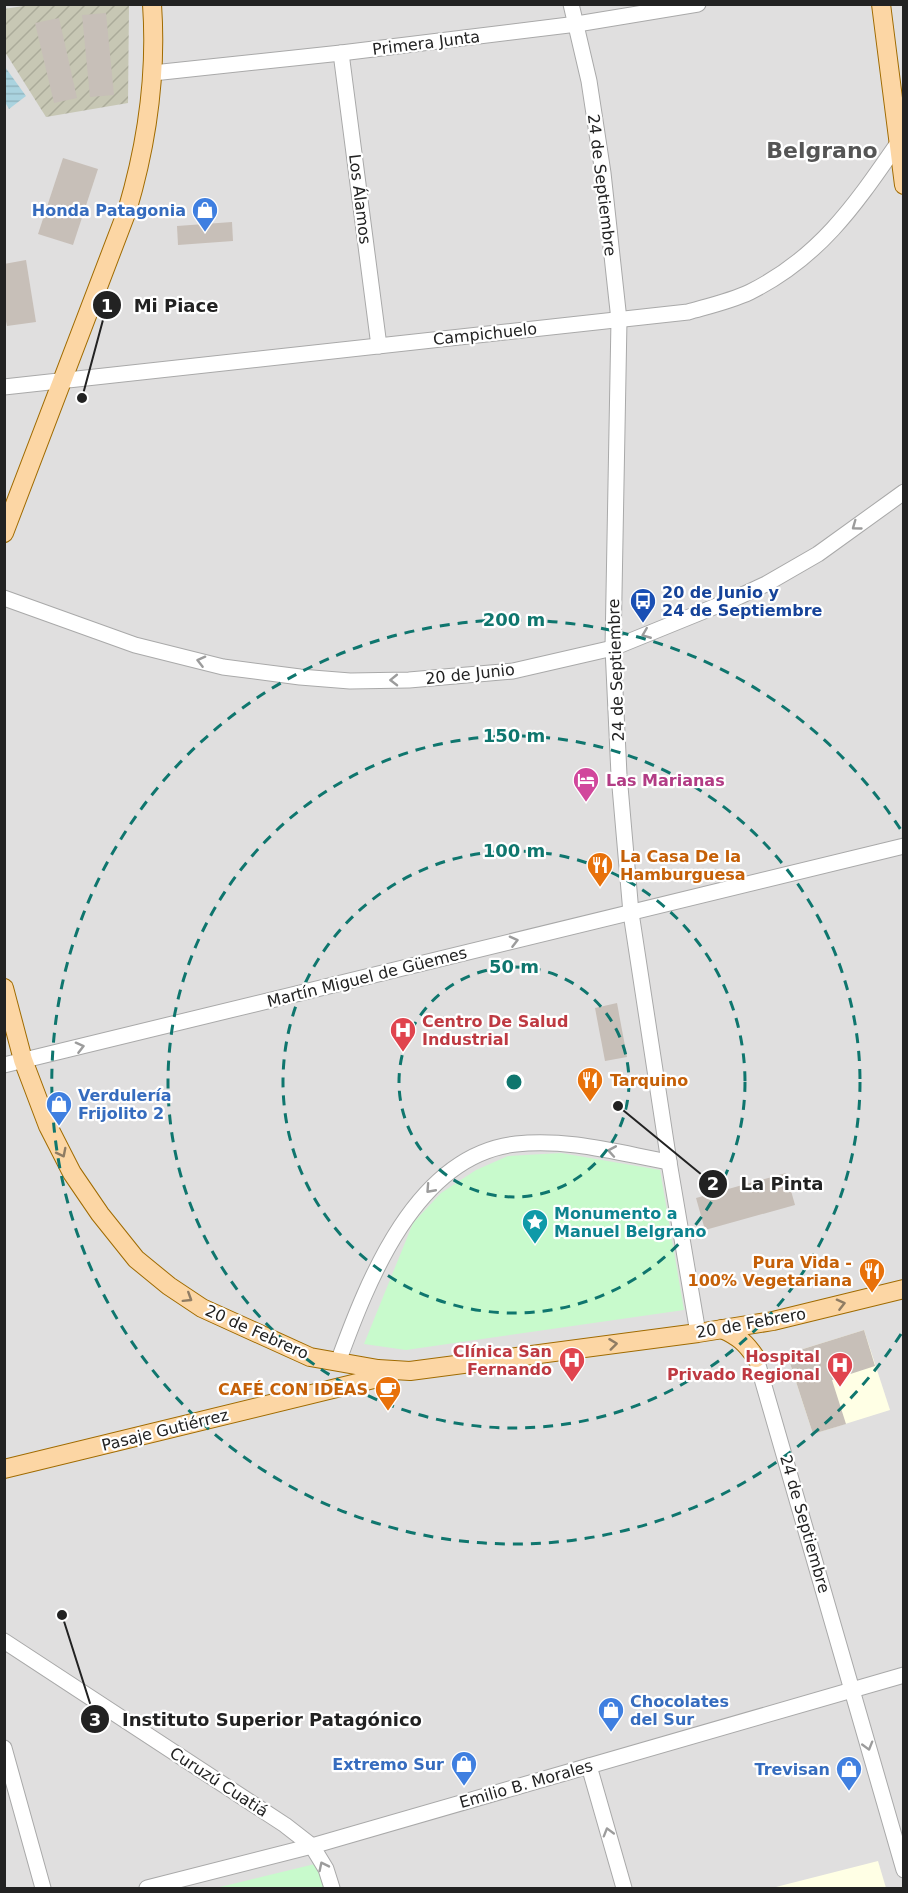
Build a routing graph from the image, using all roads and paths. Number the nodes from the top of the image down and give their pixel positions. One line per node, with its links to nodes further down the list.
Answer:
1 (153, 4): 7 (main road)
2 (571, 4): 5 (street, 24 de Septiembre)
3 (698, 4): 5 (street, Primera Junta)
4 (880, 4): 8 (main road)
5 (577, 24): 6 (street, Primera Junta); 10 (street, 24 de Septiembre)
6 (341, 53): 7 (street, Primera Junta); 11 (street, Los Álamos)
7 (153, 73): 12 (main road)
8 (898, 142): 9 (main road); 10 (street, Campichuelo)
9 (903, 185)
10 (619, 320): 11 (street, Campichuelo); 17 (street, 24 de Septiembre)
11 (379, 346): 12 (street, Campichuelo)
12 (61, 382): 13 (street, Campichuelo); 15 (main road)
13 (4, 387)
14 (903, 492): 17 (street, 20 de Junio, one-way to 17)
15 (4, 533)
16 (4, 598): 17 (street, 20 de Junio, one-way to 16)
17 (613, 648): 19 (street, 24 de Septiembre)
18 (903, 846): 19 (street, Martín Miguel de Güemes)
19 (631, 913): 21 (street, Martín Miguel de Güemes, one-way to 19); 23 (street, 24 de Septiembre)
20 (4, 988): 21 (main road, 20 de Febrero)
21 (23, 1060): 22 (street, Martín Miguel de Güemes); 29 (main road, 20 de Febrero, one-way to 29)
22 (4, 1065)
23 (669, 1162): 27 (street, 24 de Septiembre); 29 (street, one-way to 29)
24 (903, 1289): 25 (main road, 20 de Febrero, one-way to 24)
25 (773, 1321): 26 (main road, 20 de Febrero); 28 (main road)
26 (722, 1329): 27 (main road, 20 de Febrero); 28 (main road)
27 (698, 1333): 30 (main road, 20 de Febrero, one-way to 27)
28 (756, 1358): 35 (street, 24 de Septiembre)
29 (338, 1362): 30 (main road, 20 de Febrero); 31 (main road)
30 (410, 1371): 31 (main road, Pasaje Gutiérrez)
31 (325, 1390): 32 (main road, Pasaje Gutiérrez)
32 (4, 1469)
33 (4, 1641): 38 (street, Curuzú Cuatiá)
34 (903, 1675): 35 (street, Emilio B. Morales)
35 (852, 1690): 37 (street, Emilio B. Morales); 39 (street, 24 de Septiembre, one-way to 39)
36 (4, 1748): 40 (street)
37 (589, 1766): 38 (street, Emilio B. Morales); 43 (street, one-way to 37)
38 (312, 1846): 41 (street, Emilio B. Morales); 42 (street, one-way to 38)
39 (903, 1870)
40 (43, 1888)
41 (147, 1888)
42 (332, 1888)
43 (624, 1888)

